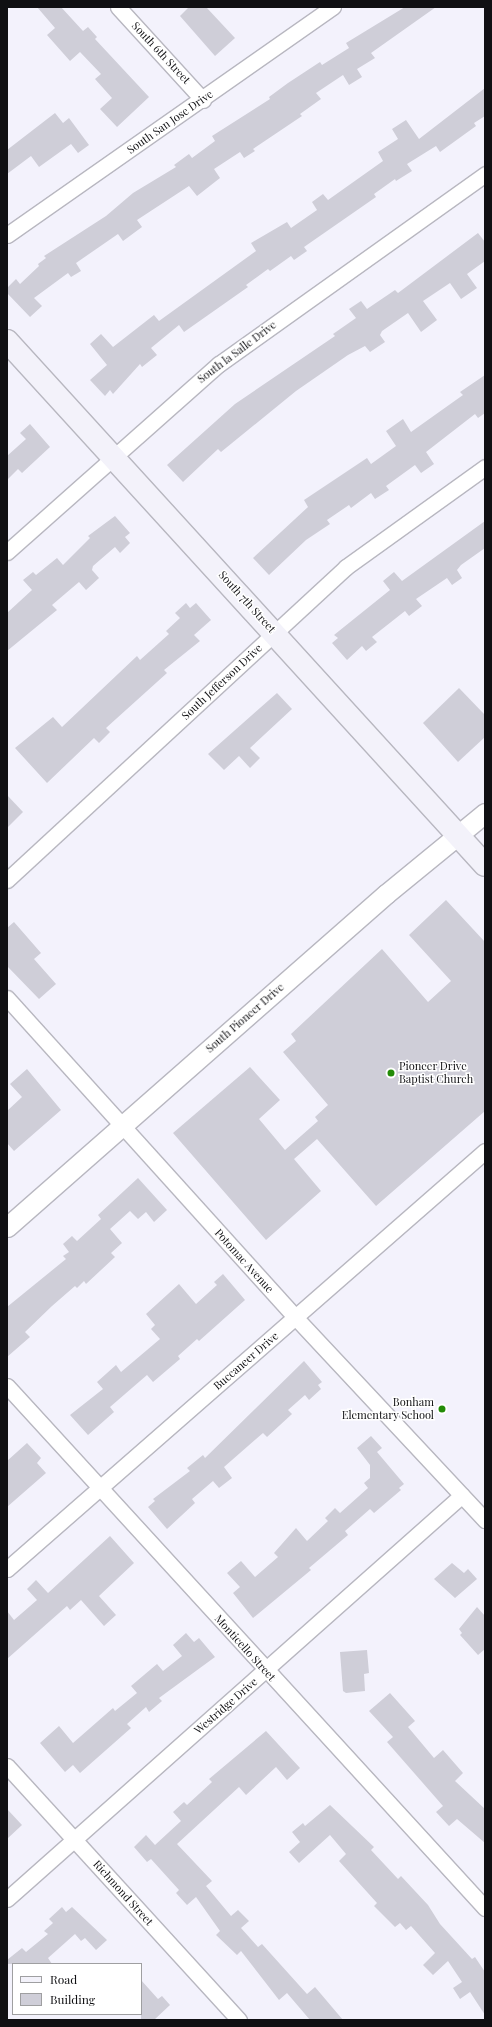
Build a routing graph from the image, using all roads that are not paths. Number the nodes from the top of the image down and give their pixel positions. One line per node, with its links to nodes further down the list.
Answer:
1 (118, 7): 3 (street, South 6th Street)
2 (333, 7): 3 (street, South San Jose Drive)
3 (203, 100): 5 (street, South San Jose Drive)
4 (485, 174): 7 (street, South la Salle Drive)
5 (7, 235)
6 (7, 341): 7 (main road, South 7th Street)
7 (113, 455): 9 (street, South la Salle Drive); 10 (main road, South 7th Street)
8 (485, 467): 10 (street, South Jefferson Drive)
9 (7, 552)
10 (275, 632): 12 (main road, South 7th Street); 14 (street, South Jefferson Drive)
11 (485, 813): 12 (street, South Pioneer Drive)
12 (457, 834): 13 (main road, South 7th Street); 16 (street, South Pioneer Drive)
13 (485, 865)
14 (7, 880)
15 (7, 998): 16 (street, Potomac Avenue)
16 (121, 1127): 18 (street, South Pioneer Drive); 19 (street, Potomac Avenue)
17 (485, 1151): 19 (street, Buccaneer Drive)
18 (7, 1227)
19 (296, 1318): 21 (street, Buccaneer Drive); 22 (street, Potomac Avenue)
20 (7, 1386): 21 (street, Monticello Street)
21 (100, 1487): 24 (street, Buccaneer Drive); 25 (street, Monticello Street)
22 (462, 1494): 23 (street, Potomac Avenue); 25 (street, Westridge Drive)
23 (485, 1520)
24 (7, 1570)
25 (266, 1670): 27 (street, Westridge Drive); 29 (street, Monticello Street)
26 (7, 1766): 27 (street, Richmond Street)
27 (74, 1840): 28 (street, Westridge Drive); 30 (street, Richmond Street)
28 (7, 1899)
29 (485, 1908)
30 (239, 2020)

